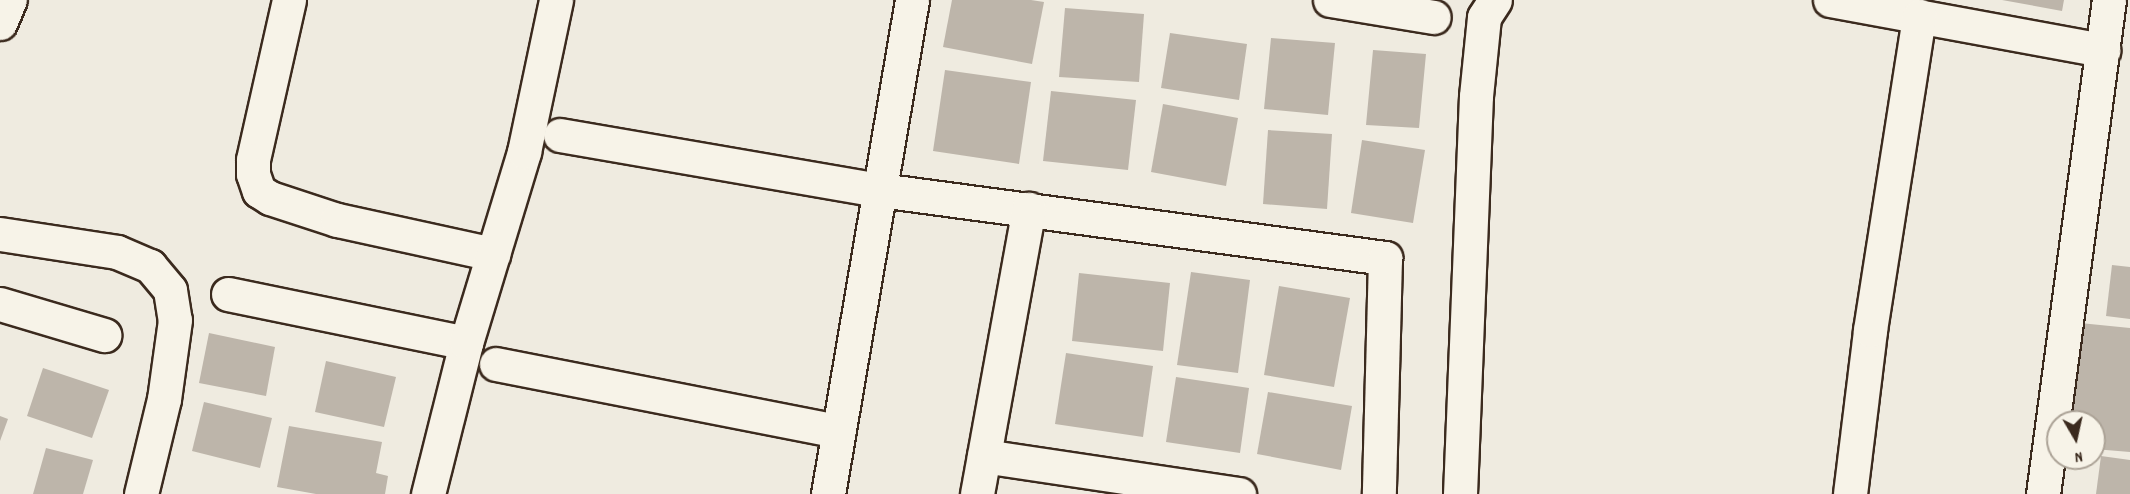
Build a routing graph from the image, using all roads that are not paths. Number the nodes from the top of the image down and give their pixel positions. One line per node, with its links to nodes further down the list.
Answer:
1 (10, 0): 11 (street)
2 (289, 0): 17 (street)
3 (556, 0): 17 (street)
4 (912, 0): 14 (street)
5 (1330, 0): 10 (street)
6 (1496, 0): 31 (street)
7 (1830, 0): 9 (street)
8 (2109, 0): 12 (street)
9 (1919, 16): 12 (street); 32 (street)
10 (1434, 17)
11 (0, 23)
12 (2103, 50): 33 (street)
13 (560, 135): 14 (street)
14 (880, 190): 15 (street); 23 (street)
15 (1029, 209): 24 (street); 30 (street)
16 (0, 234): 25 (street)
17 (493, 254): 21 (street)
18 (228, 294): 21 (street)
19 (0, 303): 20 (street)
20 (104, 335)
21 (466, 343): 26 (street)
22 (496, 364): 23 (street)
23 (839, 431): 27 (street)
24 (984, 456): 28 (street); 29 (street)
25 (141, 494)
26 (428, 494)
27 (828, 494)
28 (977, 494)
29 (1239, 494)
30 (1379, 494)
31 (1460, 494)
32 (1850, 494)
33 (2043, 494)

